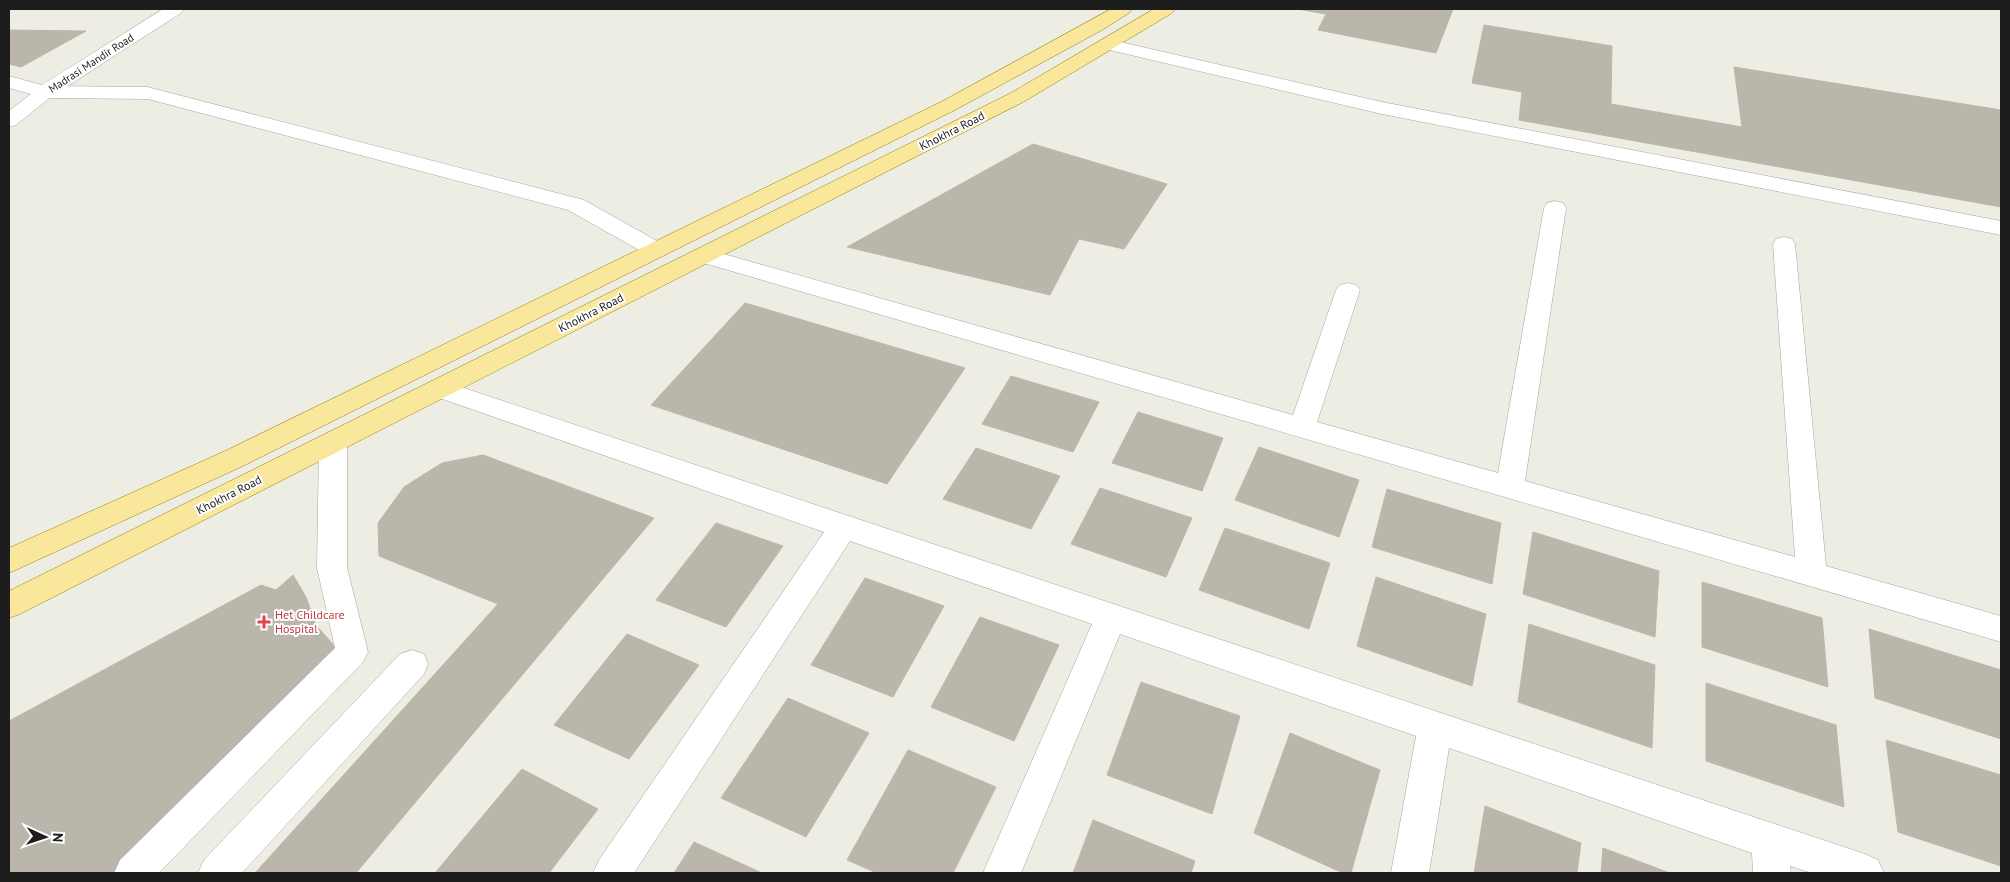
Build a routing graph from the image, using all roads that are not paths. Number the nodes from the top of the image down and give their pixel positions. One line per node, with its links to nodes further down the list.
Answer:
1 (175, 9): 6 (street, Madrasi Mandir Road)
2 (1123, 9): 11 (main road, Khokhra Road)
3 (1166, 9): 4 (main road, Khokhra Road)
4 (1107, 44): 9 (street); 12 (main road, Khokhra Road)
5 (9, 82): 6 (street)
6 (45, 92): 7 (street, Madrasi Mandir Road); 11 (street)
7 (9, 121)
8 (1556, 208): 17 (street)
9 (2001, 228)
10 (1784, 244): 20 (street)
11 (656, 250): 19 (main road, Khokhra Road)
12 (705, 256): 14 (main road, Khokhra Road); 15 (street)
13 (1348, 290): 15 (street)
14 (440, 389): 16 (main road, Khokhra Road); 18 (street)
15 (1302, 428): 17 (street)
16 (333, 443): 21 (main road, Khokhra Road); 27 (street)
17 (1510, 488): 20 (street)
18 (844, 526): 22 (street); 29 (street)
19 (9, 561)
20 (1811, 574): 23 (street)
21 (9, 605)
22 (1111, 617): 25 (street); 30 (street)
23 (2001, 629)
24 (412, 664): 28 (street)
25 (1435, 727): 26 (street); 31 (street)
26 (1771, 857): 32 (street)
27 (133, 873)
28 (217, 873)
29 (612, 873)
30 (1002, 873)
31 (1410, 873)
32 (1865, 873)

